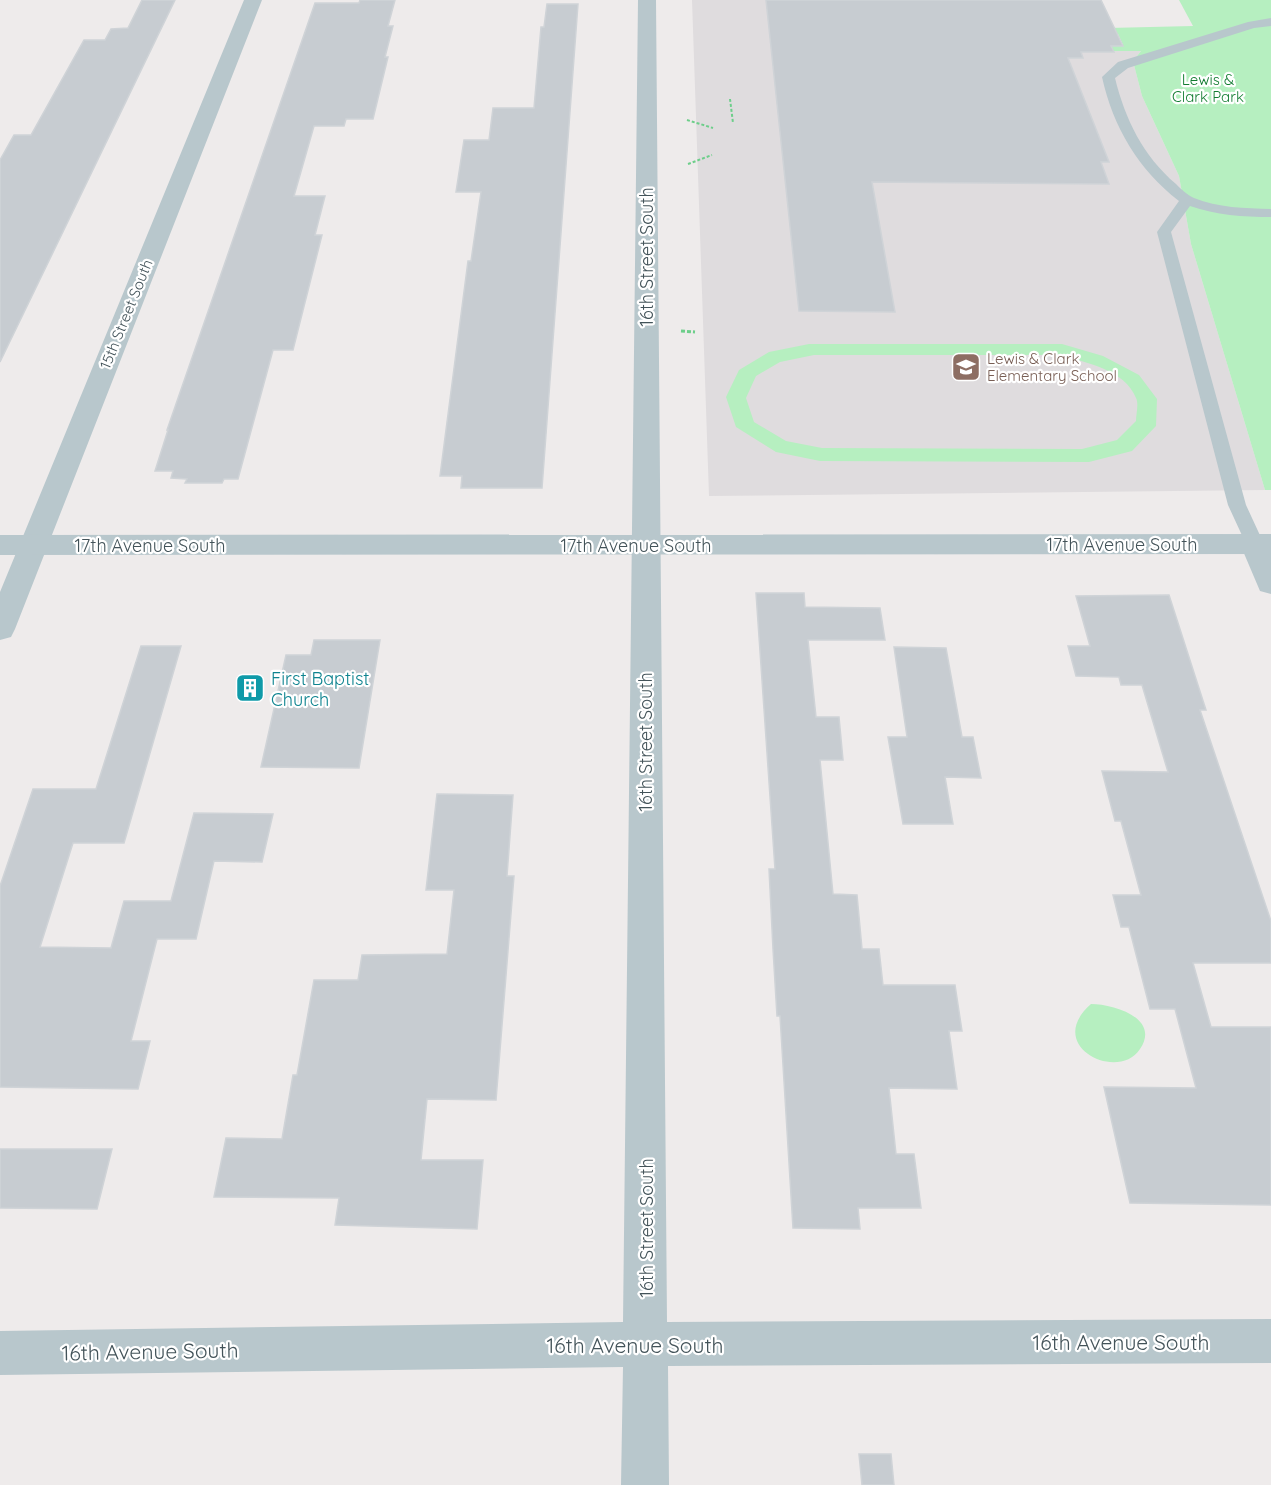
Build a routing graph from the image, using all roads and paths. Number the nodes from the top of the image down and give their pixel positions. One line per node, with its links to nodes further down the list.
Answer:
1 (253, 0): 15 (street, 15th Street South)
2 (647, 0): 12 (street, 16th Street South)
3 (1271, 22): 10 (lane)
4 (730, 99): 6 (path)
5 (687, 120): 7 (path)
6 (733, 123)
7 (713, 128)
8 (712, 155): 9 (path)
9 (688, 164)
10 (1187, 200): 11 (lane); 13 (lane)
11 (1271, 213)
12 (645, 544): 13 (street, 17th Avenue South); 15 (street, 17th Avenue South); 19 (street, 16th Street South)
13 (1263, 544): 16 (street)
14 (0, 545): 15 (street, 17th Avenue South)
15 (33, 545): 17 (street, 15th Street South)
16 (1271, 584)
17 (0, 628)
18 (1271, 1341): 19 (street, 16th Avenue South)
19 (646, 1344): 20 (street, 16th Avenue South); 21 (street, 16th Street South)
20 (0, 1353)
21 (645, 1485)

